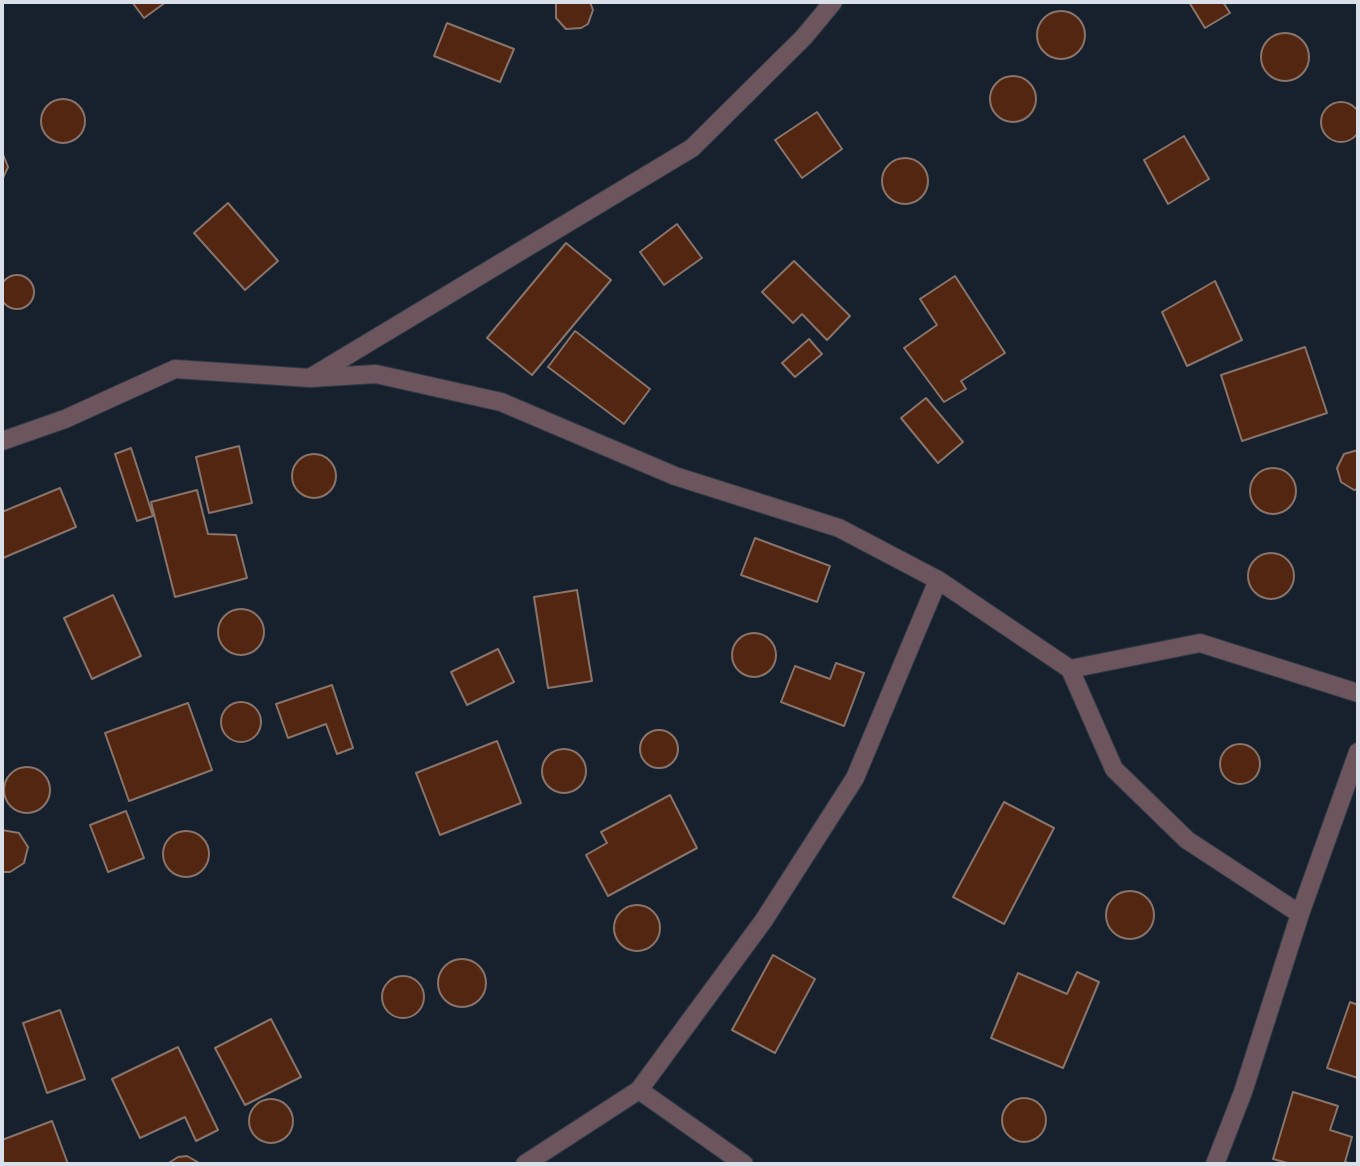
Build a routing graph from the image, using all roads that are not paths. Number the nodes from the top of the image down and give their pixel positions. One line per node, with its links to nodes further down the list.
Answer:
1 (833, 2): 2 (street)
2 (310, 378): 3 (street); 4 (street)
3 (2, 441)
4 (938, 580): 5 (street); 9 (street)
5 (1070, 669): 6 (street); 8 (street)
6 (1358, 694)
7 (1356, 763): 8 (street)
8 (1300, 914): 12 (street)
9 (639, 1090): 10 (street); 11 (street)
10 (526, 1164)
11 (744, 1164)
12 (1215, 1164)

